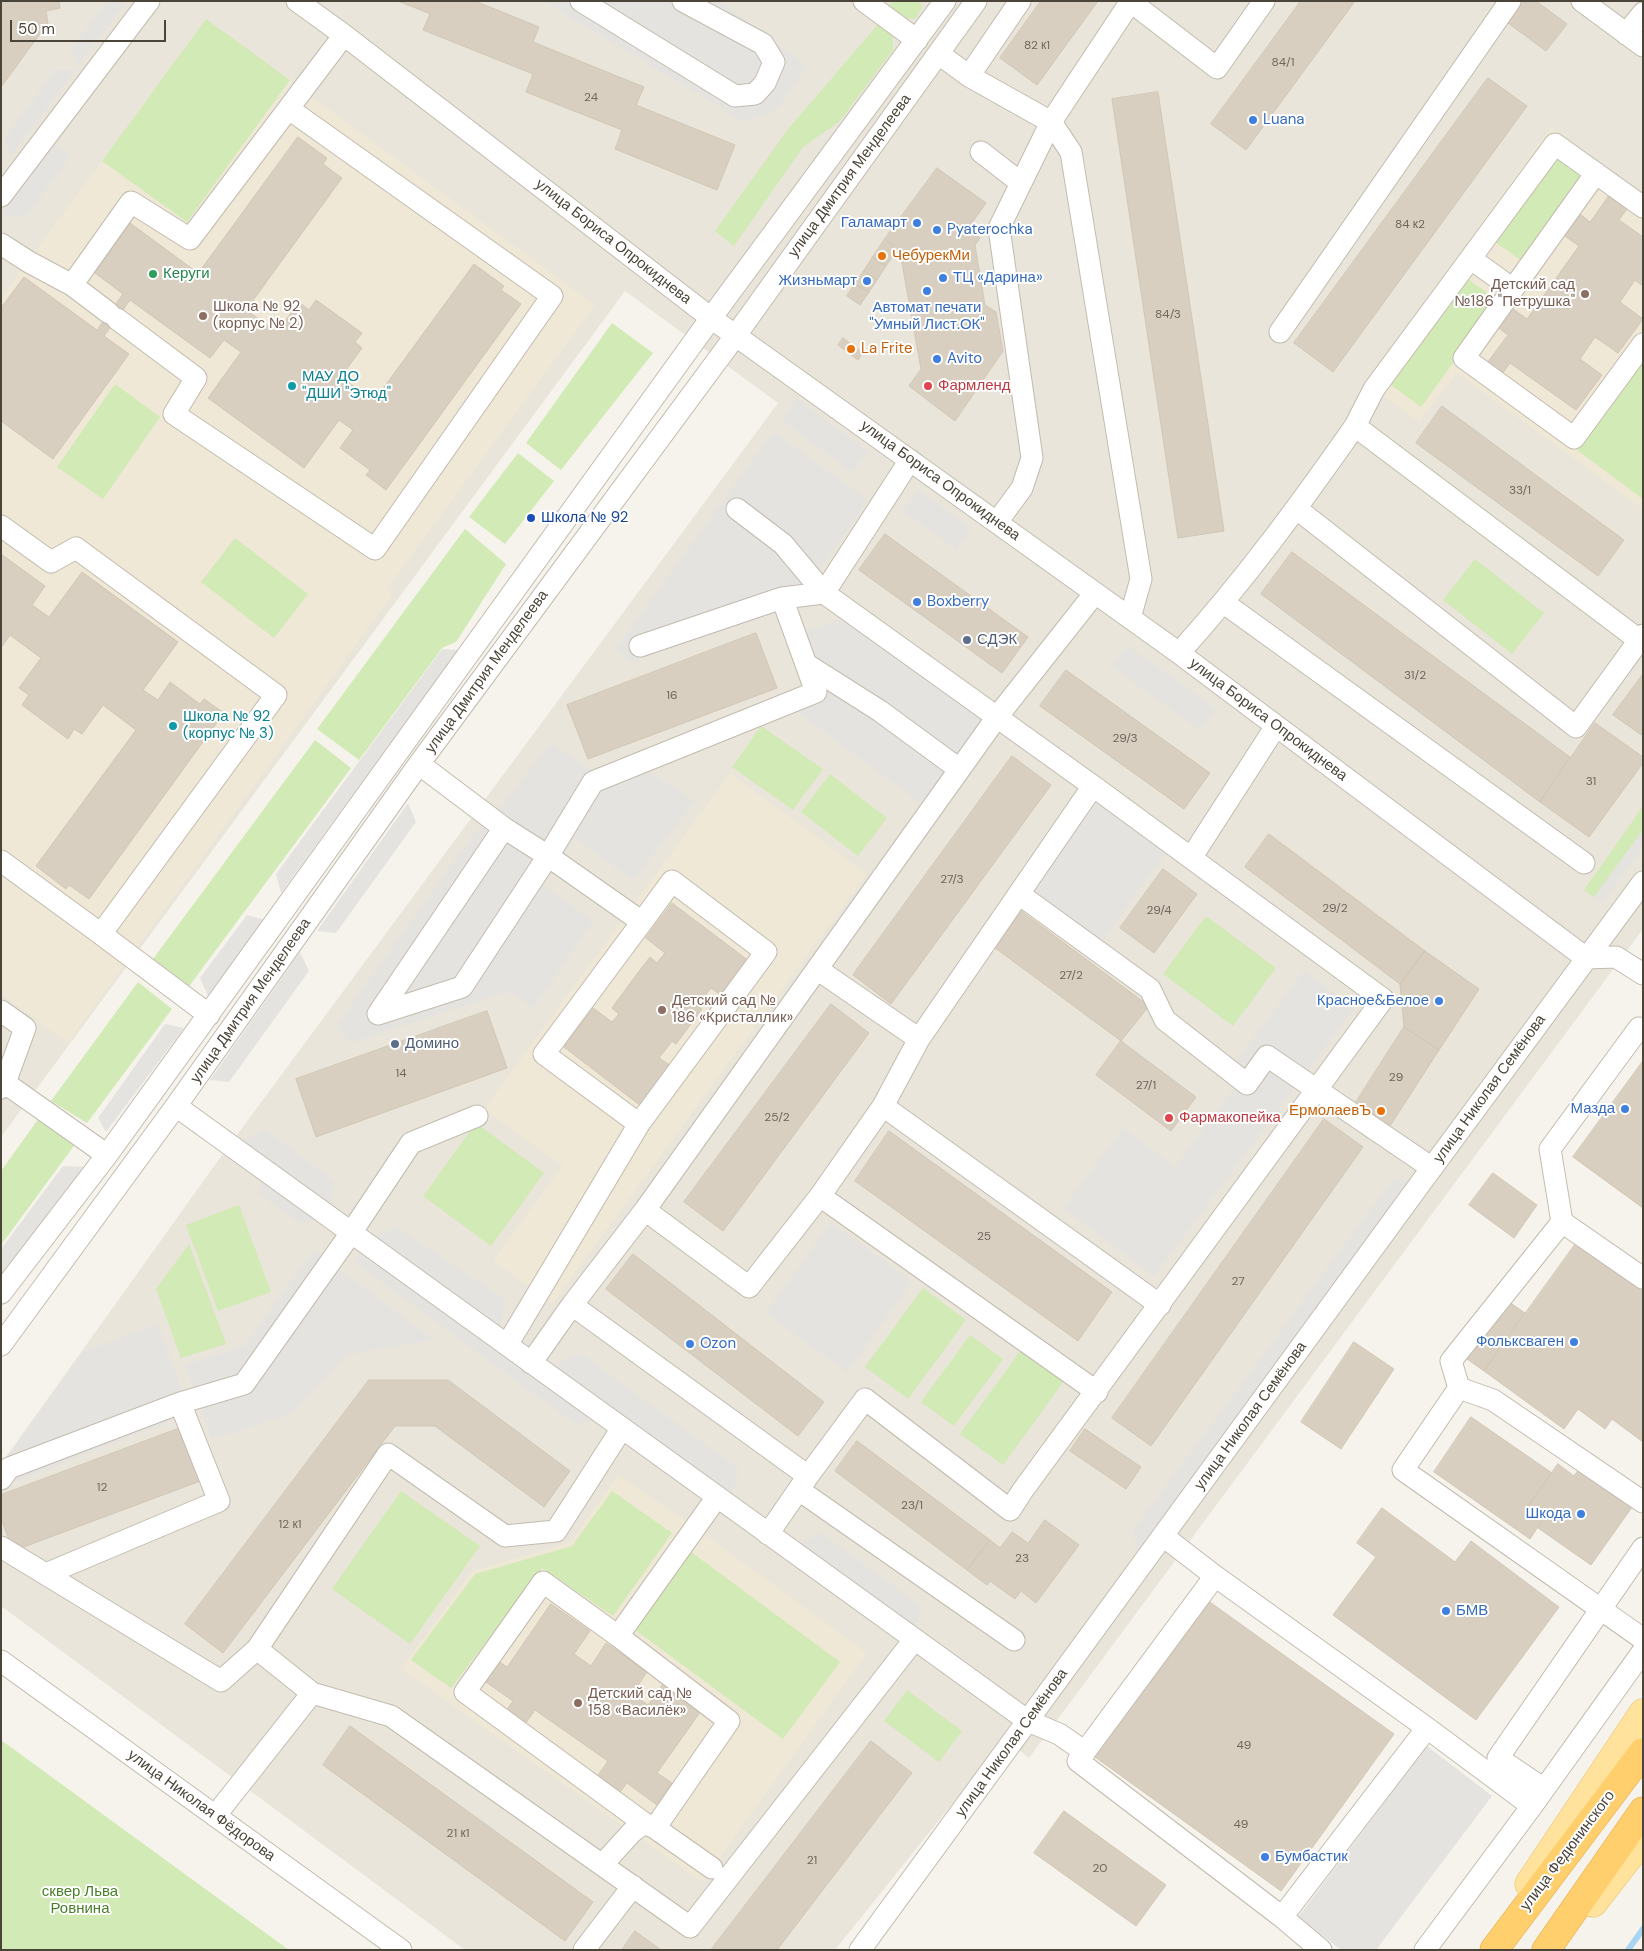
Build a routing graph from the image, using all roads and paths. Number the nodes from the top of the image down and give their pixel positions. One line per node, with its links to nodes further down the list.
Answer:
1 (149, 1): 24 (street)
2 (297, 1): 14 (street, улица Бориса Опрокиднева)
3 (582, 1): 4 (street)
4 (683, 1)
5 (864, 1): 15 (street)
6 (944, 1): 15 (street, улица Дмитрия Менделеева)
7 (976, 1): 17 (street, улица Дмитрия Менделеева)
8 (1020, 1): 18 (street)
9 (1264, 1): 12 (street)
10 (1510, 1): 31 (street)
11 (1582, 1): 16 (street)
12 (1131, 2): 20 (street)
13 (1643, 13): 16 (street)
14 (344, 35): 19 (street); 30 (street, улица Бориса Опрокиднева)
15 (917, 40): 30 (street, улица Дмитрия Менделеева)
16 (1634, 40)
17 (939, 54): 18 (street); 32 (street, улица Дмитрия Менделеева)
18 (969, 76): 20 (street)
19 (289, 109): 28 (street); 28 (street)
20 (1051, 122): 23 (street); 44 (street)
21 (981, 152): 23 (street)
22 (1596, 173): 25 (street); 27 (street); 29 (street)
23 (1021, 183): 38 (street)
24 (1, 196)
25 (1643, 207)
26 (1, 244): 28 (street)
27 (1471, 259): 29 (street); 34 (street)
28 (72, 285)
29 (1513, 289): 33 (street)
30 (711, 318): 32 (street, улица Бориса Опрокиднева); 67 (street, улица Дмитрия Менделеева)
31 (1280, 332)
32 (736, 335): 35 (street, улица Бориса Опрокиднева); 51 (street, улица Дмитрия Менделеева)
33 (1643, 344)
34 (1354, 426): 37 (street); 45 (street)
35 (910, 460): 38 (street, улица Бориса Опрокиднева); 41 (street)
36 (737, 509): 41 (street)
37 (1297, 509): 43 (street); 45 (street)
38 (997, 522): 40 (street, улица Бориса Опрокиднева)
39 (1, 526): 62 (street)
40 (1095, 592): 44 (street, улица Бориса Опрокиднева); 49 (street)
41 (824, 593): 42 (street); 49 (street)
42 (782, 598): 46 (street); 48 (street)
43 (1224, 602): 47 (street); 58 (street)
44 (1130, 618): 47 (street, улица Бориса Опрокиднева)
45 (1641, 638)
46 (640, 646)
47 (1179, 653): 50 (street, улица Бориса Опрокиднева)
48 (806, 664): 52 (street); 55 (street)
49 (997, 717): 52 (street); 53 (street)
50 (1276, 726): 56 (street); 63 (street, улица Бориса Опрокиднева)
51 (419, 764): 54 (street); 72 (street, улица Дмитрия Менделеева)
52 (960, 769): 64 (street)
53 (1093, 786): 56 (street); 60 (street)
54 (504, 828): 55 (street); 55 (street)
55 (548, 856): 61 (street)
56 (1191, 858): 71 (street)
57 (1, 861): 62 (street)
58 (1584, 863)
59 (1643, 882): 63 (street, улица Николая Семёнова)
60 (1019, 894): 69 (street); 71 (street)
61 (642, 922): 75 (street); 75 (street)
62 (101, 934): 67 (street)
63 (1586, 958): 65 (street); 77 (street, улица Николая Семёнова)
64 (817, 969): 69 (street); 79 (street)
65 (1643, 974)
66 (1, 1011): 70 (street)
67 (209, 1014): 76 (street, улица Дмитрия Менделеева)
68 (1643, 1029): 80 (street)
69 (919, 1039): 73 (street)
70 (3, 1085): 76 (street)
71 (1316, 1090): 77 (street); 85 (street)
72 (176, 1106): 81 (street); 86 (street, улица Дмитрия Менделеева)
73 (883, 1106): 78 (street); 85 (street)
74 (477, 1116): 81 (street)
75 (639, 1124): 87 (street)
76 (107, 1155): 83 (street, улица Дмитрия Менделеева)
77 (1432, 1168): 98 (street, улица Николая Семёнова)
78 (820, 1196): 79 (street); 90 (street)
79 (646, 1210): 84 (street)
80 (1562, 1222): 82 (street); 89 (street)
81 (351, 1233): 87 (street); 91 (street)
82 (1643, 1278)
83 (1, 1293)
84 (572, 1305): 88 (street); 94 (street)
85 (1160, 1305): 90 (street)
86 (1, 1345)
87 (507, 1345): 88 (street)
88 (531, 1363): 92 (street)
89 (1459, 1388): 96 (street); 103 (street)
90 (1097, 1392): 94 (street)
91 (180, 1403): 93 (street); 101 (street)
92 (622, 1428): 95 (street); 108 (street)
93 (1, 1479)
94 (804, 1483): 97 (street); 107 (street)
95 (717, 1497): 97 (street); 104 (street)
96 (1643, 1502)
97 (768, 1534): 106 (street)
98 (1163, 1536): 102 (street); 113 (street, улица Николая Семёнова)
99 (1, 1547): 101 (street)
100 (1643, 1548): 103 (street)
101 (46, 1574): 108 (street)
102 (1215, 1576): 114 (street); 115 (street)
103 (1601, 1609): 105 (street); 117 (street)
104 (618, 1636): 120 (street); 120 (street)
105 (1643, 1639)
106 (914, 1640): 113 (street); 124 (street)
107 (1014, 1640)
108 (257, 1648): 111 (street)
109 (1643, 1651): 117 (street)
110 (1, 1662): 119 (street, улица Николая Фёдорова)
111 (312, 1693): 119 (street); 122 (street)
112 (1643, 1713): 131 (main road)
113 (1028, 1721): 115 (street); 128 (street, улица Николая Семёнова)
114 (1427, 1728): 117 (street); 125 (street)
115 (1085, 1752): 125 (street)
116 (1643, 1752): 132 (highway, улица Федюнинского)
117 (1538, 1797): 130 (street)
118 (1643, 1811): 133 (highway)
119 (215, 1816): 126 (street, улица Николая Фёдорова)
120 (649, 1826): 122 (street); 123 (street)
121 (1643, 1839): 134 (main road)
122 (602, 1865): 124 (street)
123 (712, 1868)
124 (633, 1886): 127 (street)
125 (1282, 1917): 129 (street)
126 (401, 1950)
127 (584, 1950)
128 (860, 1950)
129 (1321, 1950)
130 (1425, 1950)
131 (1486, 1950)
132 (1494, 1950)
133 (1546, 1950)
134 (1556, 1950)

